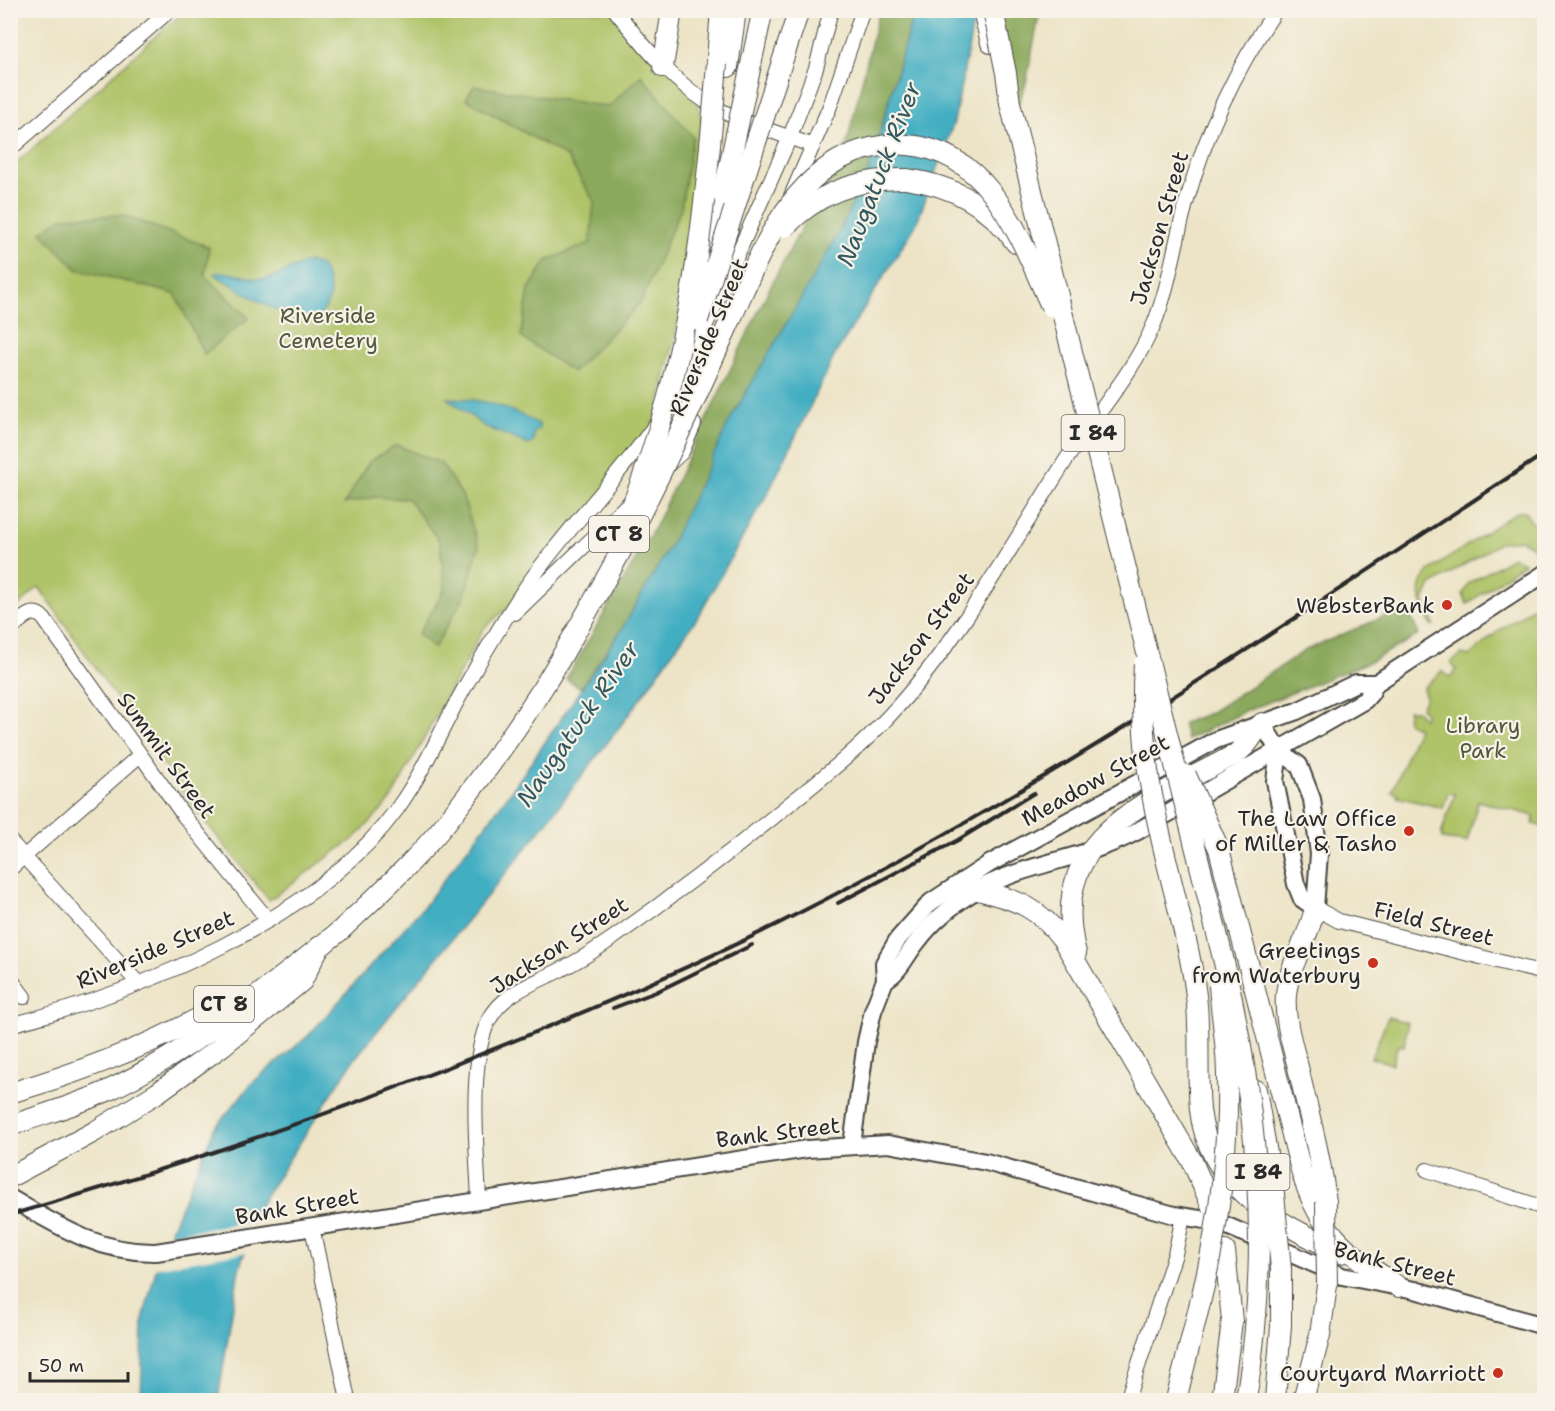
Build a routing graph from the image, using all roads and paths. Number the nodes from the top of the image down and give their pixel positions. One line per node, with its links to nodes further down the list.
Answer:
1 (170, 10): 19 (street)
2 (615, 10): 15 (street)
3 (672, 10): 15 (highway)
4 (714, 10): 14 (highway)
5 (721, 10): 14 (highway, CT 8)
6 (736, 10): 14 (highway)
7 (799, 10): 20 (highway, bridge)
8 (831, 10): 17 (street, Riverside Street)
9 (863, 10): 18 (street, Riverside Street)
10 (984, 10): 16 (highway, I 84, bridge)
11 (993, 10): 16 (highway, bridge)
12 (1276, 10): 59 (street, Jackson Street)
13 (762, 13): 20 (highway, CT 8, bridge)
14 (719, 64): 29 (highway, CT 8, bridge)
15 (663, 67): 17 (street)
16 (1010, 103): 21 (highway, I 84, bridge)
17 (790, 137): 18 (street); 24 (street, Riverside Street)
18 (813, 146): 24 (street, Riverside Street)
19 (10, 149)
20 (698, 320): 22 (highway, CT 8, bridge)
21 (1071, 349): 22 (highway, bridge); 26 (highway, I 84, bridge); 29 (highway, bridge); 40 (highway, I 84, bridge)
22 (643, 509): 41 (highway, CT 8, bridge)
23 (1545, 574): 27 (main road, Meadow Street)
24 (504, 621): 39 (street, Riverside Street)
25 (10, 630): 32 (street, Summit Street)
26 (1145, 640): 30 (highway, I 84, bridge); 63 (highway, bridge)
27 (1376, 683): 28 (main road, Meadow Street); 31 (main road, Meadow Street)
28 (1262, 723): 31 (main road); 34 (highway); 45 (main road, Meadow Street)
29 (508, 736): 51 (highway, CT 8, bridge)
30 (1170, 741): 63 (highway, bridge); 71 (highway, I 84, bridge)
31 (1279, 751): 34 (main road, Meadow Street); 38 (main road, Field Street); 38 (main road)
32 (140, 755): 35 (street); 39 (street, Summit Street)
33 (10, 841): 35 (street)
34 (1087, 854): 37 (main road, Meadow Street); 42 (highway)
35 (24, 857): 36 (street); 46 (street)
36 (10, 869)
37 (978, 890): 42 (highway); 45 (main road, Meadow Street)
38 (1315, 908): 43 (street, Field Street); 72 (highway, bridge)
39 (268, 921): 46 (street, Riverside Street)
40 (1221, 946): 68 (highway, bridge); 70 (highway, I 84, bridge)
41 (319, 947): 54 (highway, CT 8); 57 (highway)
42 (1084, 972): 69 (highway, bridge)
43 (1545, 973)
44 (10, 978): 47 (street)
45 (885, 980): 55 (main road, Meadow Street)
46 (138, 983): 48 (street, Riverside Street)
47 (24, 997)
48 (30, 1020): 49 (street, Riverside Street); 50 (street, Riverside Street)
49 (10, 1025)
50 (10, 1030)
51 (98, 1064): 52 (highway); 53 (highway, CT 8)
52 (10, 1082)
53 (10, 1093)
54 (10, 1126)
55 (852, 1145): 59 (main road, Bank Street); 61 (main road, Bank Street)
56 (1426, 1170): 60 (street)
57 (12, 1176)
58 (10, 1198): 62 (main road, Bank Street)
59 (479, 1199): 62 (main road, Bank Street)
60 (1545, 1208)
61 (1183, 1217): 64 (main road, Bank Street); 67 (street)
62 (312, 1227): 66 (street)
63 (1373, 1269): 64 (highway)
64 (1399, 1287): 65 (main road, Bank Street)
65 (1545, 1326)
66 (348, 1401)
67 (1127, 1401)
68 (1176, 1401)
69 (1222, 1401)
70 (1246, 1401)
71 (1275, 1401)
72 (1303, 1401)

